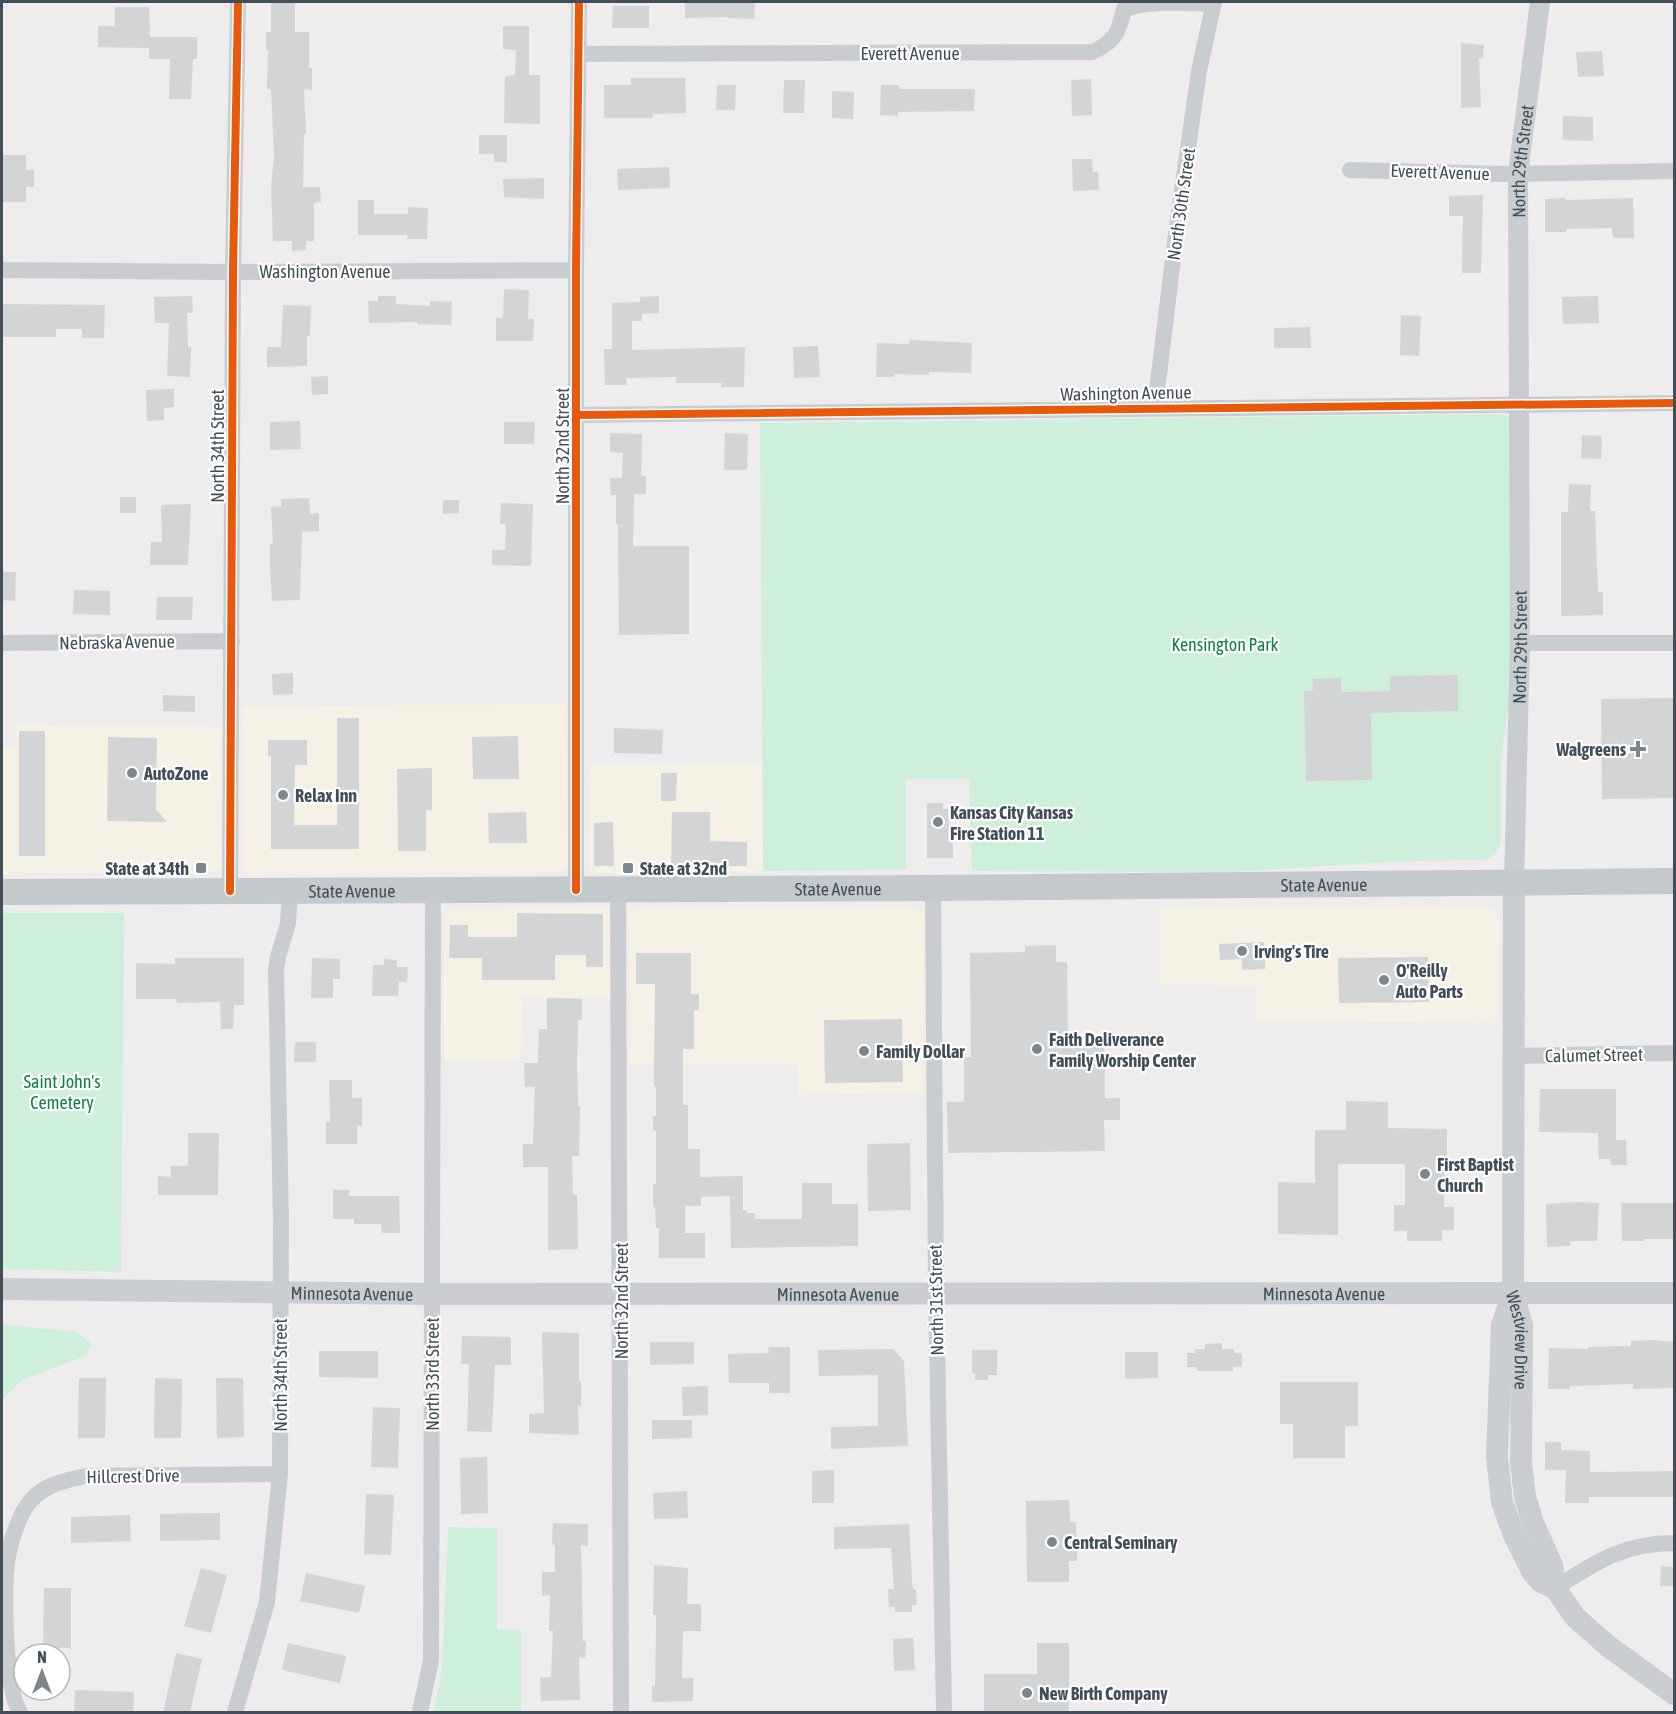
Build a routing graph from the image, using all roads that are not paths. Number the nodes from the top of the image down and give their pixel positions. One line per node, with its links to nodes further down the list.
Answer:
1 (238, 2): 12 (street, North 34th Street)
2 (579, 2): 6 (street, North 32nd Street)
3 (1540, 2): 9 (street, North 29th Street)
4 (1214, 3): 5 (street, Everett Avenue); 15 (street, North 30th Street)
5 (1124, 5): 6 (street, Everett Avenue)
6 (579, 54): 11 (street, North 32nd Street)
7 (1350, 170): 9 (street, Everett Avenue)
8 (1674, 171): 9 (street, Everett Avenue)
9 (1518, 173): 13 (street, North 29th Street)
10 (2, 270): 12 (street, Washington Avenue)
11 (576, 270): 12 (street, Washington Avenue); 16 (street, North 32nd Street)
12 (232, 272): 17 (street, North 34th Street)
13 (1520, 403): 14 (street, Washington Avenue); 15 (street, Washington Avenue); 18 (street, North 29th Street)
14 (1674, 403)
15 (1155, 407): 16 (street, Washington Avenue)
16 (577, 415): 25 (street, North 32nd Street)
17 (232, 641): 19 (street, Nebraska Avenue); 27 (street, North 34th Street)
18 (1520, 643): 20 (street); 22 (street, North 29th Street)
19 (2, 644)
20 (1674, 644)
21 (1674, 881): 22 (main road, State Avenue)
22 (1514, 883): 23 (main road, State Avenue); 31 (main road, North 29th Street)
23 (933, 888): 26 (main road, State Avenue); 34 (street, North 31st Street)
24 (433, 890): 25 (main road, State Avenue); 28 (main road, State Avenue); 36 (street, North 33rd Street)
25 (576, 890): 26 (main road, State Avenue)
26 (618, 890): 37 (street, North 32nd Street)
27 (230, 891): 28 (main road, State Avenue); 29 (main road, State Avenue)
28 (290, 891): 33 (street, North 34th Street)
29 (2, 892)
30 (1674, 1053): 31 (street, Calumet Street)
31 (1514, 1056): 38 (main road, North 29th Street)
32 (2, 1288): 33 (main road, Minnesota Avenue)
33 (279, 1291): 36 (main road, Minnesota Avenue); 39 (street, North 34th Street)
34 (936, 1293): 37 (main road, Minnesota Avenue); 38 (main road, Minnesota Avenue); 47 (street, North 31st Street)
35 (1674, 1293): 38 (main road, Minnesota Avenue)
36 (432, 1294): 37 (main road, Minnesota Avenue); 45 (street, North 33rd Street)
37 (621, 1294): 46 (street, North 32nd Street)
38 (1513, 1294): 41 (main road, Westview Drive)
39 (280, 1474): 43 (street, Hillcrest Drive); 44 (street, North 34th Street)
40 (1674, 1542): 41 (street)
41 (1555, 1588): 42 (main road, Westview Drive)
42 (1674, 1694)
43 (20, 1713)
44 (235, 1713)
45 (420, 1713)
46 (621, 1713)
47 (944, 1713)

